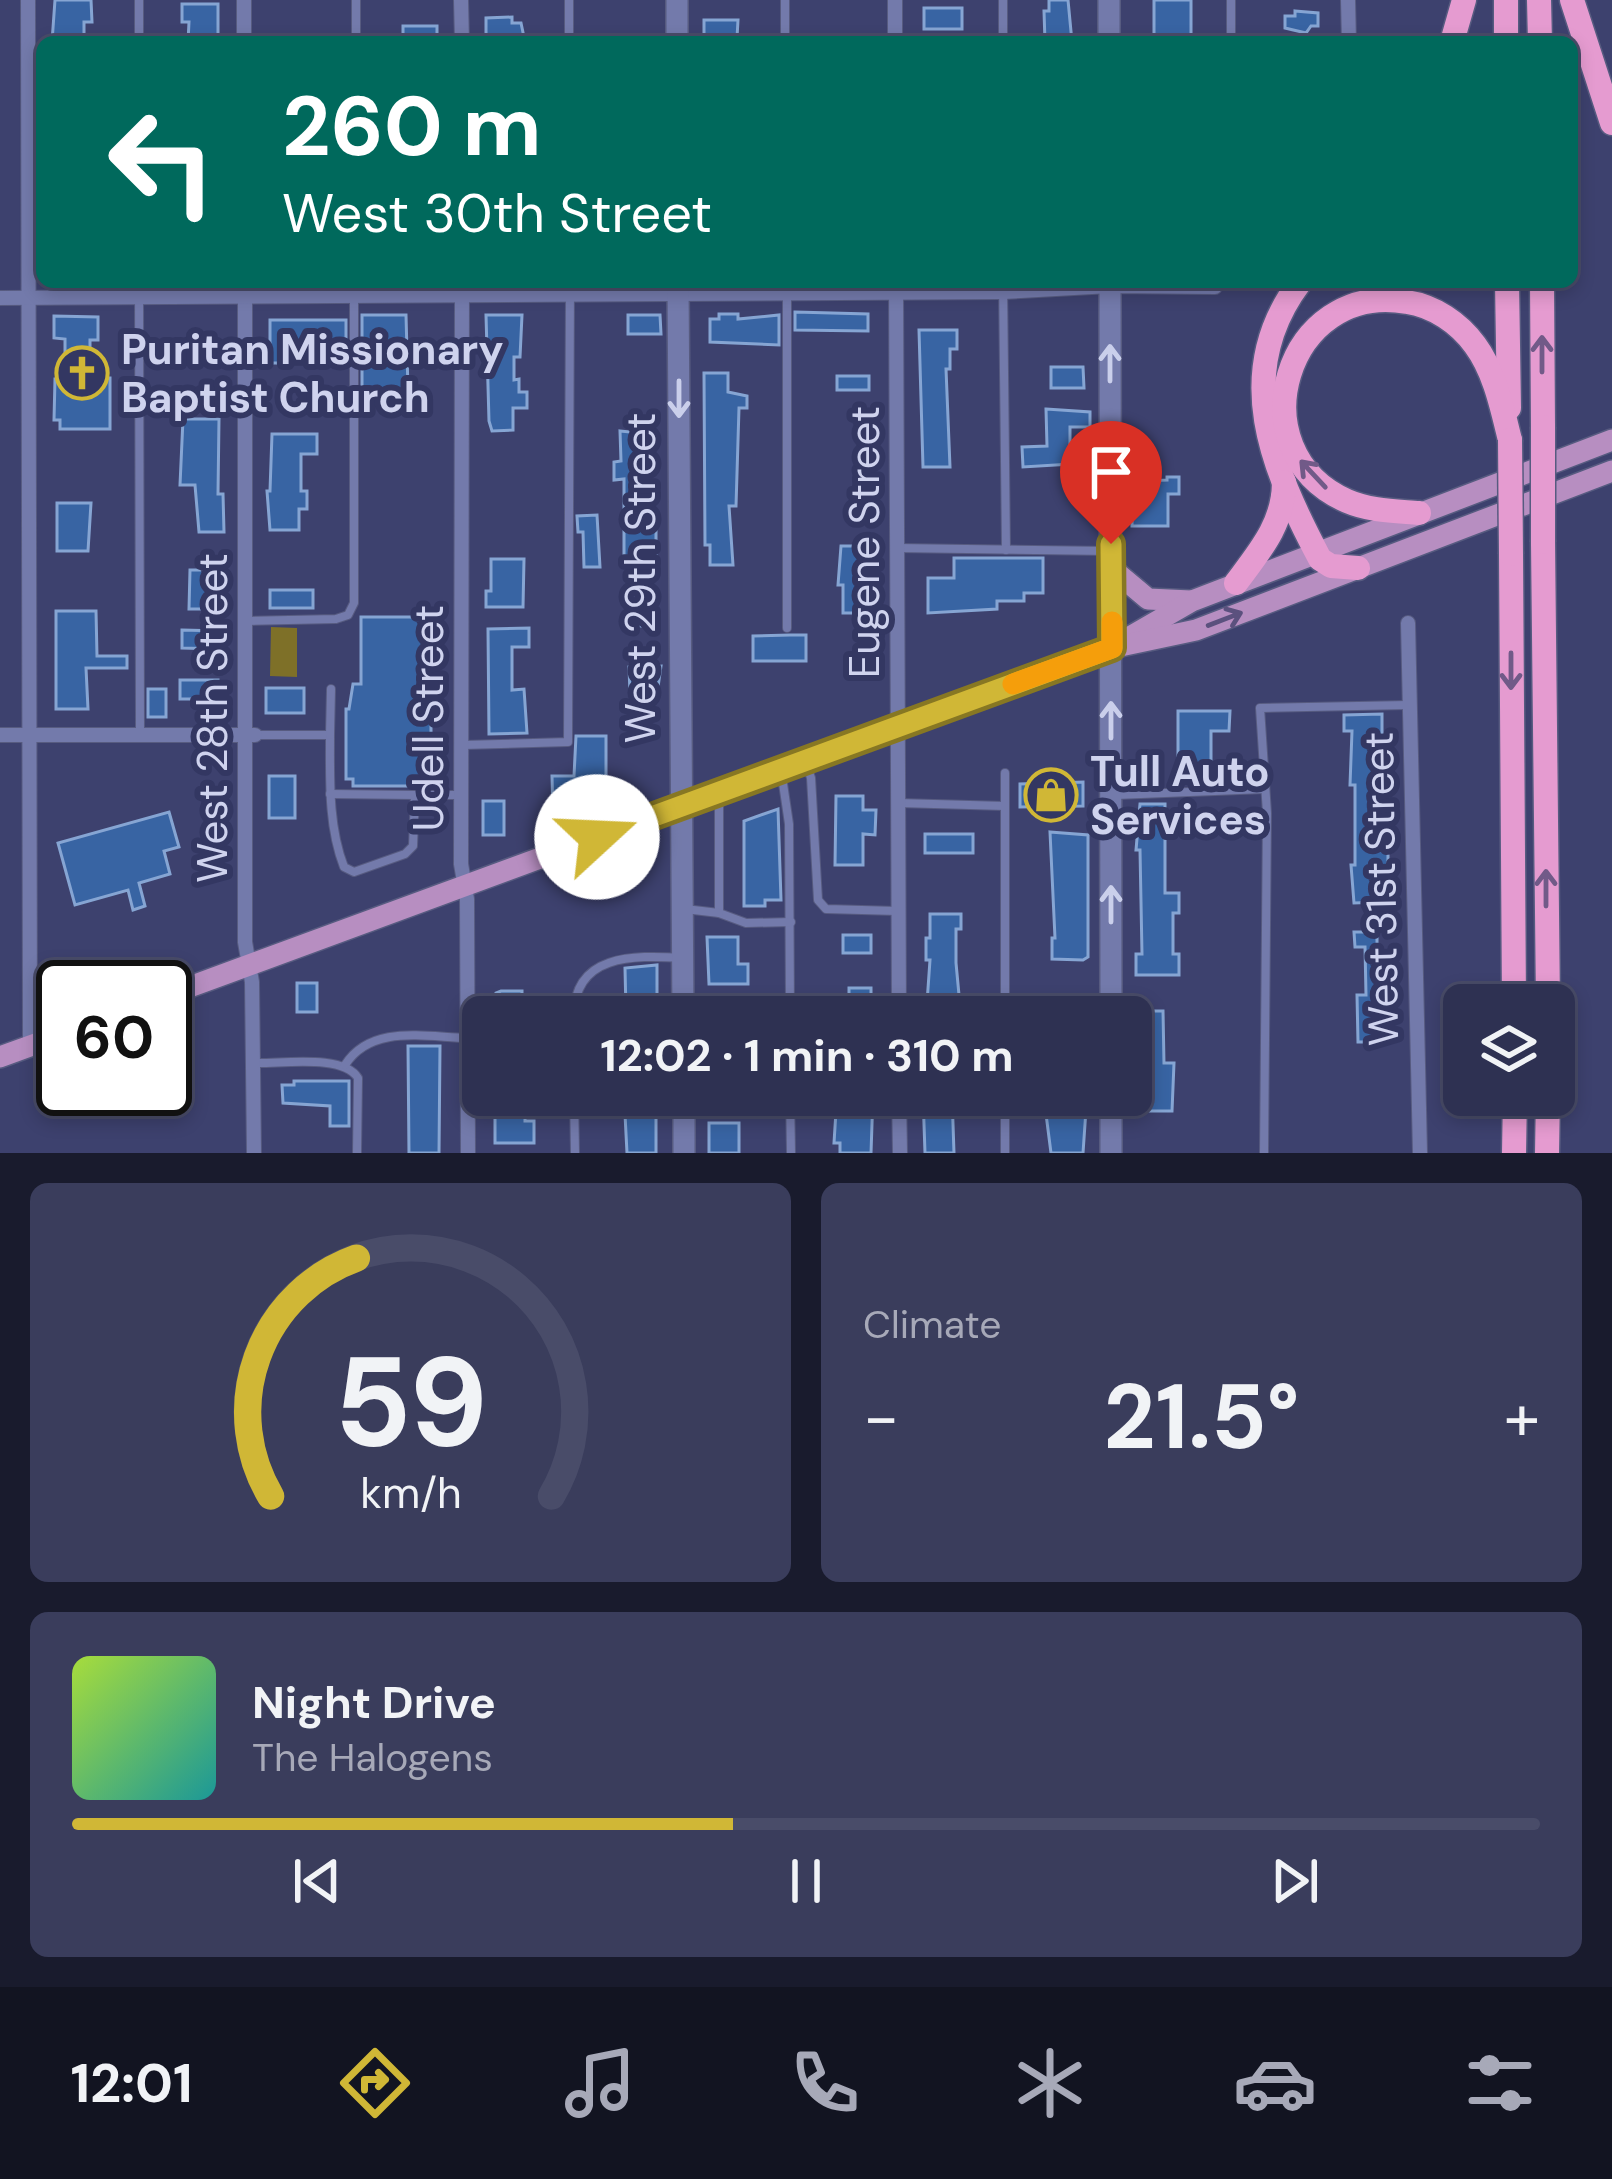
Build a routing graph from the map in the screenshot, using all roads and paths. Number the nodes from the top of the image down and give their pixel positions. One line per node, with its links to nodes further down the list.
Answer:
1 (28, 0): 48 (street)
2 (139, 0): 18 (lane)
3 (244, 0): 19 (street)
4 (356, 0): 20 (lane)
5 (461, 0): 21 (street)
6 (568, 0): 22 (lane)
7 (677, 0): 23 (main road)
8 (785, 0): 24 (lane)
9 (895, 0): 25 (street)
10 (1003, 0): 26 (lane)
11 (1109, 0): 27 (main road)
12 (1231, 0): 28 (lane)
13 (1348, 0): 29 (street)
14 (1464, 0): 30 (highway)
15 (1506, 0): 31 (highway)
16 (1539, 0): 32 (highway)
17 (1572, 0): 33 (highway)
18 (139, 36)
19 (244, 36)
20 (356, 36)
21 (461, 36)
22 (569, 36)
23 (677, 36)
24 (785, 36)
25 (895, 36)
26 (1003, 36)
27 (1109, 36)
28 (1231, 36)
29 (1349, 36)
30 (1454, 36)
31 (1506, 36)
32 (1540, 36)
33 (1612, 123)
34 (570, 288): 35 (street); 45 (street); 73 (lane)
35 (678, 288): 36 (street); 84 (main road, West 29th Street, one-way to 84)
36 (787, 288): 63 (lane)
37 (896, 288): 54 (street, Eugene Street)
38 (1003, 288): 55 (lane)
39 (1110, 288): 57 (main road, one-way to 39)
40 (1296, 288): 52 (highway)
41 (1507, 288): 49 (highway)
42 (1542, 288): 94 (highway, one-way to 42, bridge)
43 (245, 289): 44 (street); 46 (street); 61 (street, West 28th Street)
44 (354, 289): 45 (street); 61 (lane)
45 (462, 289): 73 (street, Udell Street)
46 (139, 290): 48 (street); 69 (lane)
47 (0, 298): 48 (street)
48 (28, 298): 72 (street)
49 (1510, 440): 53 (highway, one-way to 49); 93 (highway, one-way to 93, bridge)
50 (1612, 440): 53 (main road)
51 (1612, 471): 58 (main road)
52 (1284, 479): 56 (highway); 59 (highway)
53 (1419, 513): 56 (main road)
54 (897, 548): 55 (lane); 67 (street, Eugene Street)
55 (1006, 550): 57 (lane)
56 (1316, 552): 58 (highway); 59 (main road)
57 (1111, 560): 60 (main road); 64 (main road)
58 (1358, 568): 64 (main road, one-way to 58)
59 (1236, 583): 60 (main road)
60 (1192, 601): 64 (main road)
61 (245, 620): 70 (street, West 28th Street)
62 (1408, 622): 66 (street, West 31st Street)
63 (787, 628)
64 (1112, 648): 67 (main road); 82 (main road, one-way to 64)
65 (331, 689): 71 (lane)
66 (1410, 705): 77 (lane); 128 (street, West 31st Street)
67 (898, 725): 74 (main road); 83 (street, Eugene Street)
68 (0, 735): 72 (street)
69 (140, 735): 70 (street); 72 (street)
70 (250, 735): 71 (lane); 92 (street, West 28th Street)
71 (330, 735): 79 (lane)
72 (29, 736): 105 (street)
73 (461, 745): 80 (street, Udell Street)
74 (805, 760): 75 (main road); 88 (lane)
75 (781, 769): 78 (main road); 90 (lane)
76 (1005, 773): 85 (lane)
77 (1264, 789): 82 (lane); 127 (lane)
78 (718, 792): 84 (main road); 89 (lane)
79 (330, 794): 81 (lane); 81 (lane)
80 (461, 794): 81 (lane); 86 (street, Udell Street)
81 (416, 795)
82 (1112, 795): 102 (main road, one-way to 82)
83 (899, 802): 85 (lane); 88 (street, Eugene Street)
84 (681, 806): 86 (main road); 87 (main road, West 29th Street)
85 (1005, 806): 101 (lane)
86 (466, 886): 92 (main road); 96 (street, Udell Street)
87 (682, 908): 89 (lane); 91 (main road, West 29th Street)
88 (899, 911): 100 (street, Eugene Street)
89 (719, 913): 90 (lane)
90 (791, 922): 99 (lane)
91 (683, 958): 97 (lane); 98 (main road, West 29th Street)
92 (250, 965): 95 (main road); 107 (street, West 28th Street)
93 (1514, 984)
94 (1548, 984)
95 (192, 986)
96 (467, 996)
97 (574, 996)
98 (683, 996)
99 (790, 996)
100 (899, 996)
101 (1005, 996)
102 (1112, 996)
103 (462, 1038): 108 (lane)
104 (36, 1044): 105 (main road)
105 (30, 1046): 106 (main road)
106 (0, 1057)
107 (253, 1063): 108 (lane); 118 (street, West 28th Street)
108 (345, 1065): 119 (lane)
109 (468, 1116): 120 (street, Udell Street)
110 (574, 1116): 121 (lane)
111 (684, 1116): 122 (main road)
112 (790, 1116): 123 (lane)
113 (899, 1116): 124 (street)
114 (1005, 1116): 125 (lane)
115 (1112, 1116): 126 (main road)
116 (1515, 1116): 129 (highway)
117 (1548, 1116): 130 (highway)
118 (254, 1153)
119 (357, 1153)
120 (468, 1153)
121 (575, 1153)
122 (684, 1153)
123 (791, 1153)
124 (900, 1153)
125 (1005, 1153)
126 (1111, 1153)
127 (1264, 1153)
128 (1420, 1153)
129 (1514, 1153)
130 (1547, 1153)

